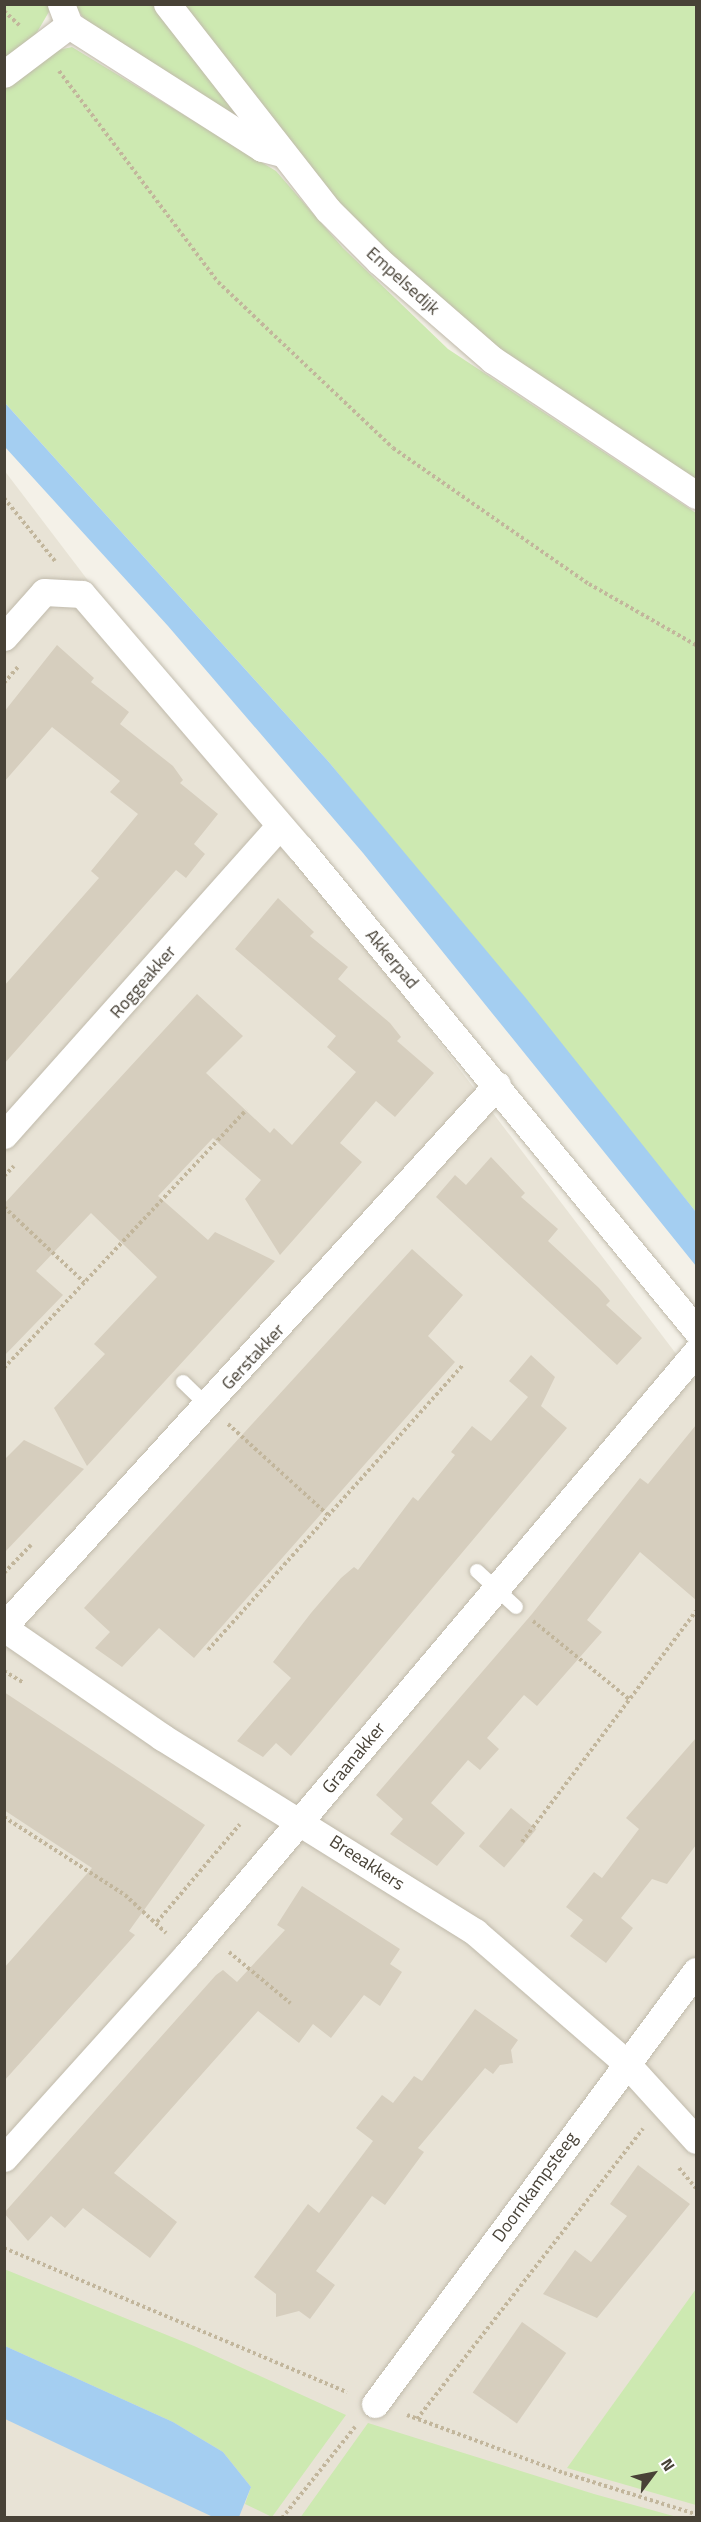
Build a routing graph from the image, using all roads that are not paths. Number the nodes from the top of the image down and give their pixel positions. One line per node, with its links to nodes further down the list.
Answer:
1 (168, 4): 4 (street, Empelsedijk)
2 (65, 15): 3 (street); 4 (street)
3 (4, 74)
4 (282, 153): 5 (street, Empelsedijk)
5 (696, 495)
6 (4, 637): 7 (street, Akkerpad)
7 (279, 825): 8 (street, Akkerpad); 9 (street, Roggeakker)
8 (497, 1085): 10 (street, Akkerpad); 13 (street, Gerstakker)
9 (4, 1135)
10 (696, 1330)
11 (696, 1352): 15 (street, Graanakker)
12 (183, 1382): 13 (lane)
13 (208, 1406): 16 (street, Gerstakker)
14 (477, 1571): 15 (lane)
15 (507, 1598): 17 (street, Graanakker)
16 (4, 1627): 17 (street, Breeakkers)
17 (301, 1820): 19 (street, Breeakkers); 21 (street, Graanakker)
18 (696, 1971): 19 (street, Doornkampsteeg)
19 (626, 2063): 20 (street, Breeakkers); 22 (street, Doornkampsteeg)
20 (696, 2140)
21 (4, 2158)
22 (375, 2404)

